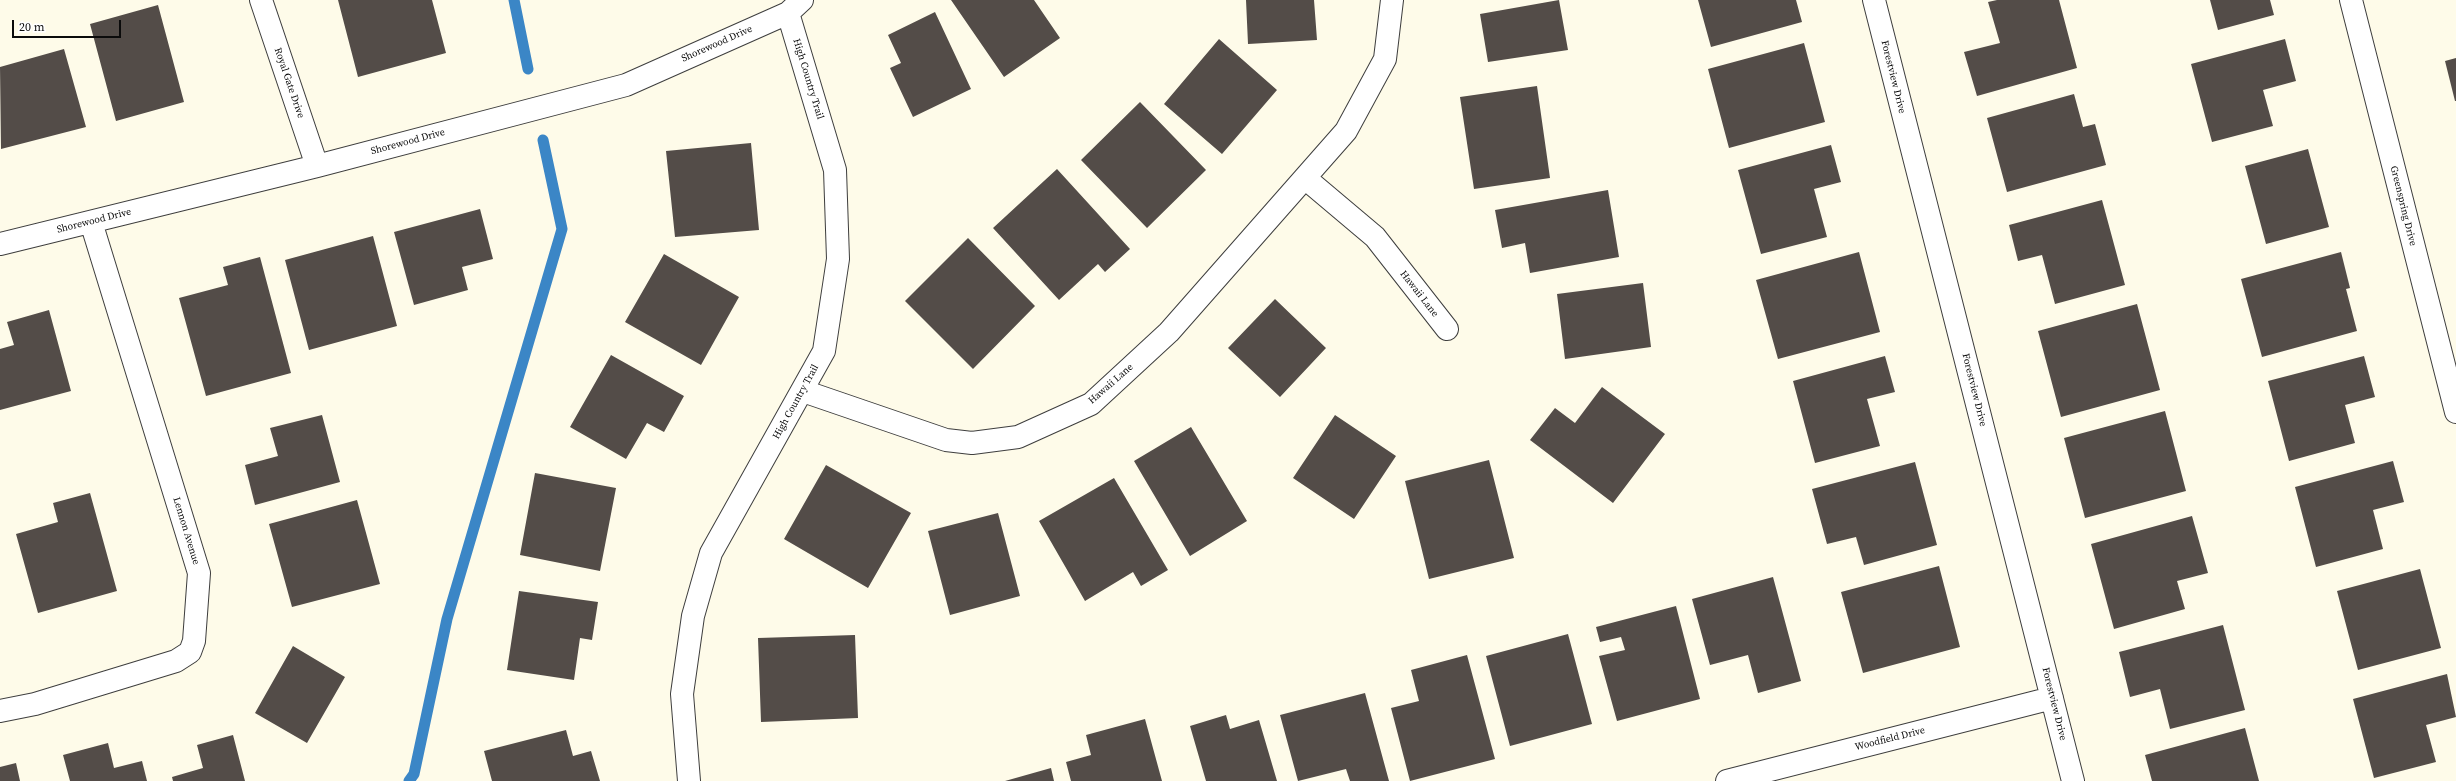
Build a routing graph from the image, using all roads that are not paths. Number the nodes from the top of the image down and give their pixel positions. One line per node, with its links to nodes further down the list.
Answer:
1 (260, 0): 6 (street, Royal Gate Drive)
2 (1392, 0): 7 (street, Hawaii Lane)
3 (1874, 0): 13 (street, Forestview Drive)
4 (2350, 0): 12 (street, Greenspring Drive)
5 (795, 6): 6 (street, Shorewood Drive); 11 (street, High Country Trail)
6 (317, 166): 8 (street, Shorewood Drive)
7 (1305, 178): 10 (street, Hawaii Lane); 11 (street, Hawaii Lane)
8 (91, 222): 9 (street, Shorewood Drive); 14 (street, Lennon Avenue)
9 (0, 244)
10 (1447, 329)
11 (803, 391): 15 (street, High Country Trail)
12 (2456, 412)
13 (2052, 698): 16 (street, Woodfield Drive); 17 (street, Forestview Drive)
14 (0, 711)
15 (689, 781)
16 (1727, 781)
17 (2073, 781)

